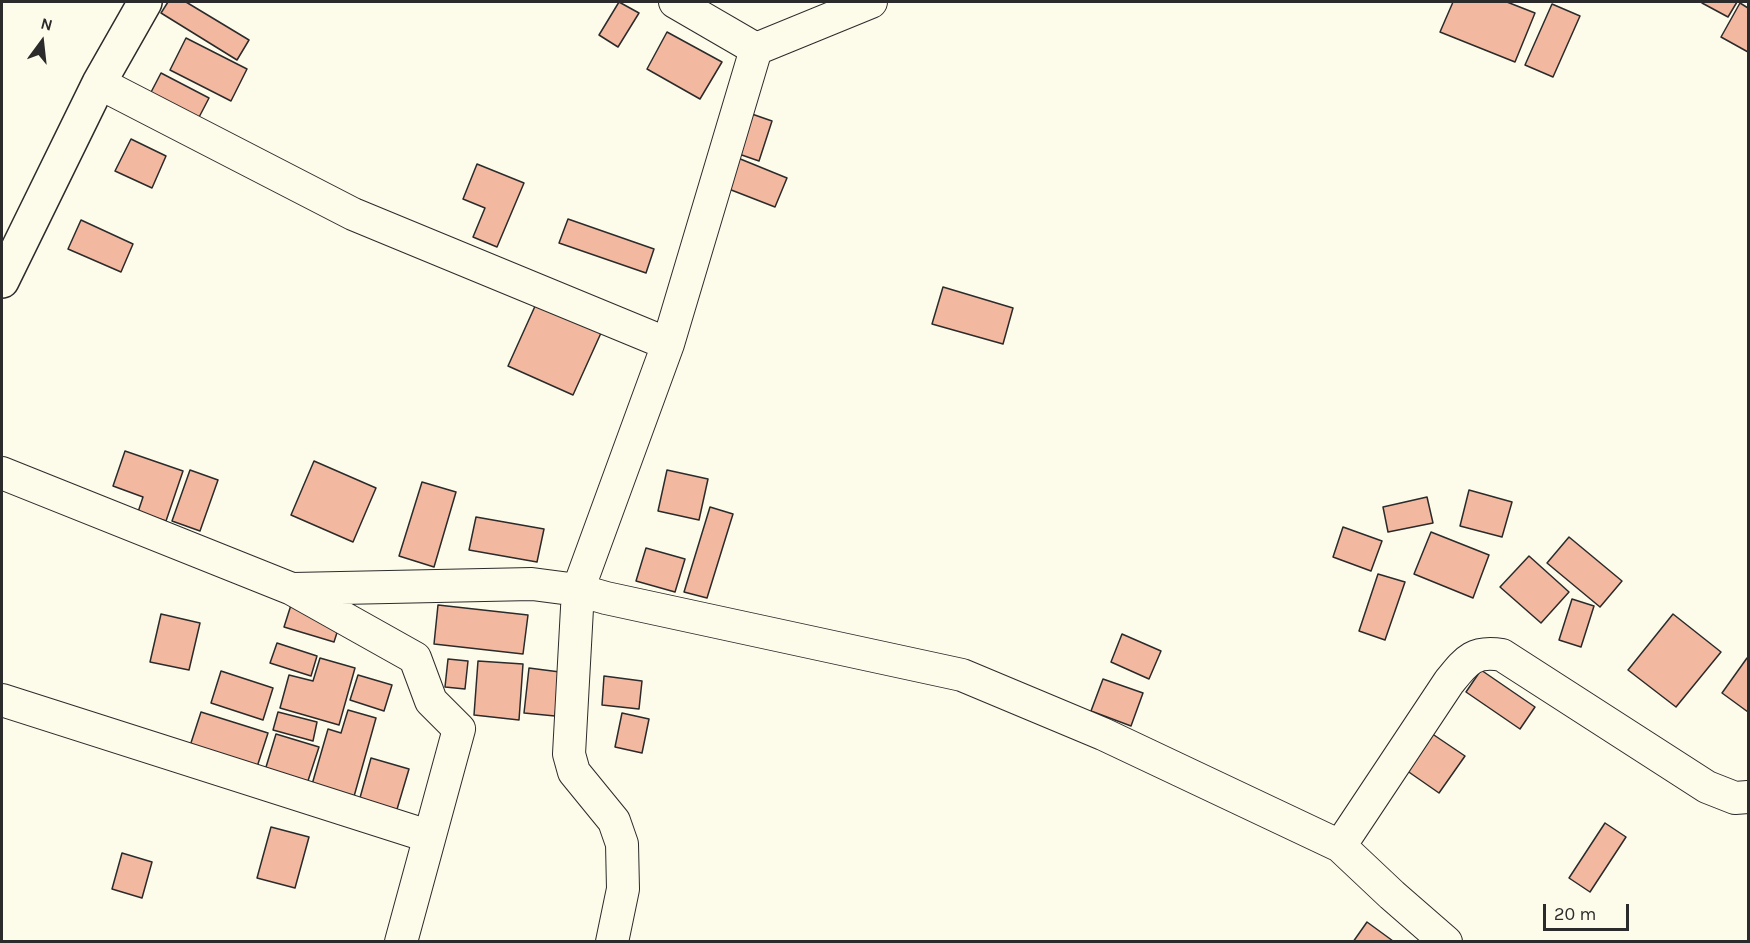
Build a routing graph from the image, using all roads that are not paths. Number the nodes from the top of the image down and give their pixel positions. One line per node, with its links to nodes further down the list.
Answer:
1 (145, 2): 5 (main road)
2 (675, 2): 4 (street)
3 (871, 2): 4 (street)
4 (756, 49): 7 (street)
5 (99, 83): 6 (main road); 7 (street)
6 (2, 281)
7 (668, 344): 10 (street)
8 (2, 472): 9 (street)
9 (292, 589): 10 (street); 13 (street)
10 (578, 590): 14 (street); 16 (street)
11 (2, 700): 13 (street)
12 (1749, 797): 14 (street)
13 (428, 836): 15 (street)
14 (1340, 846): 17 (street)
15 (400, 942)
16 (612, 942)
17 (1446, 942)

